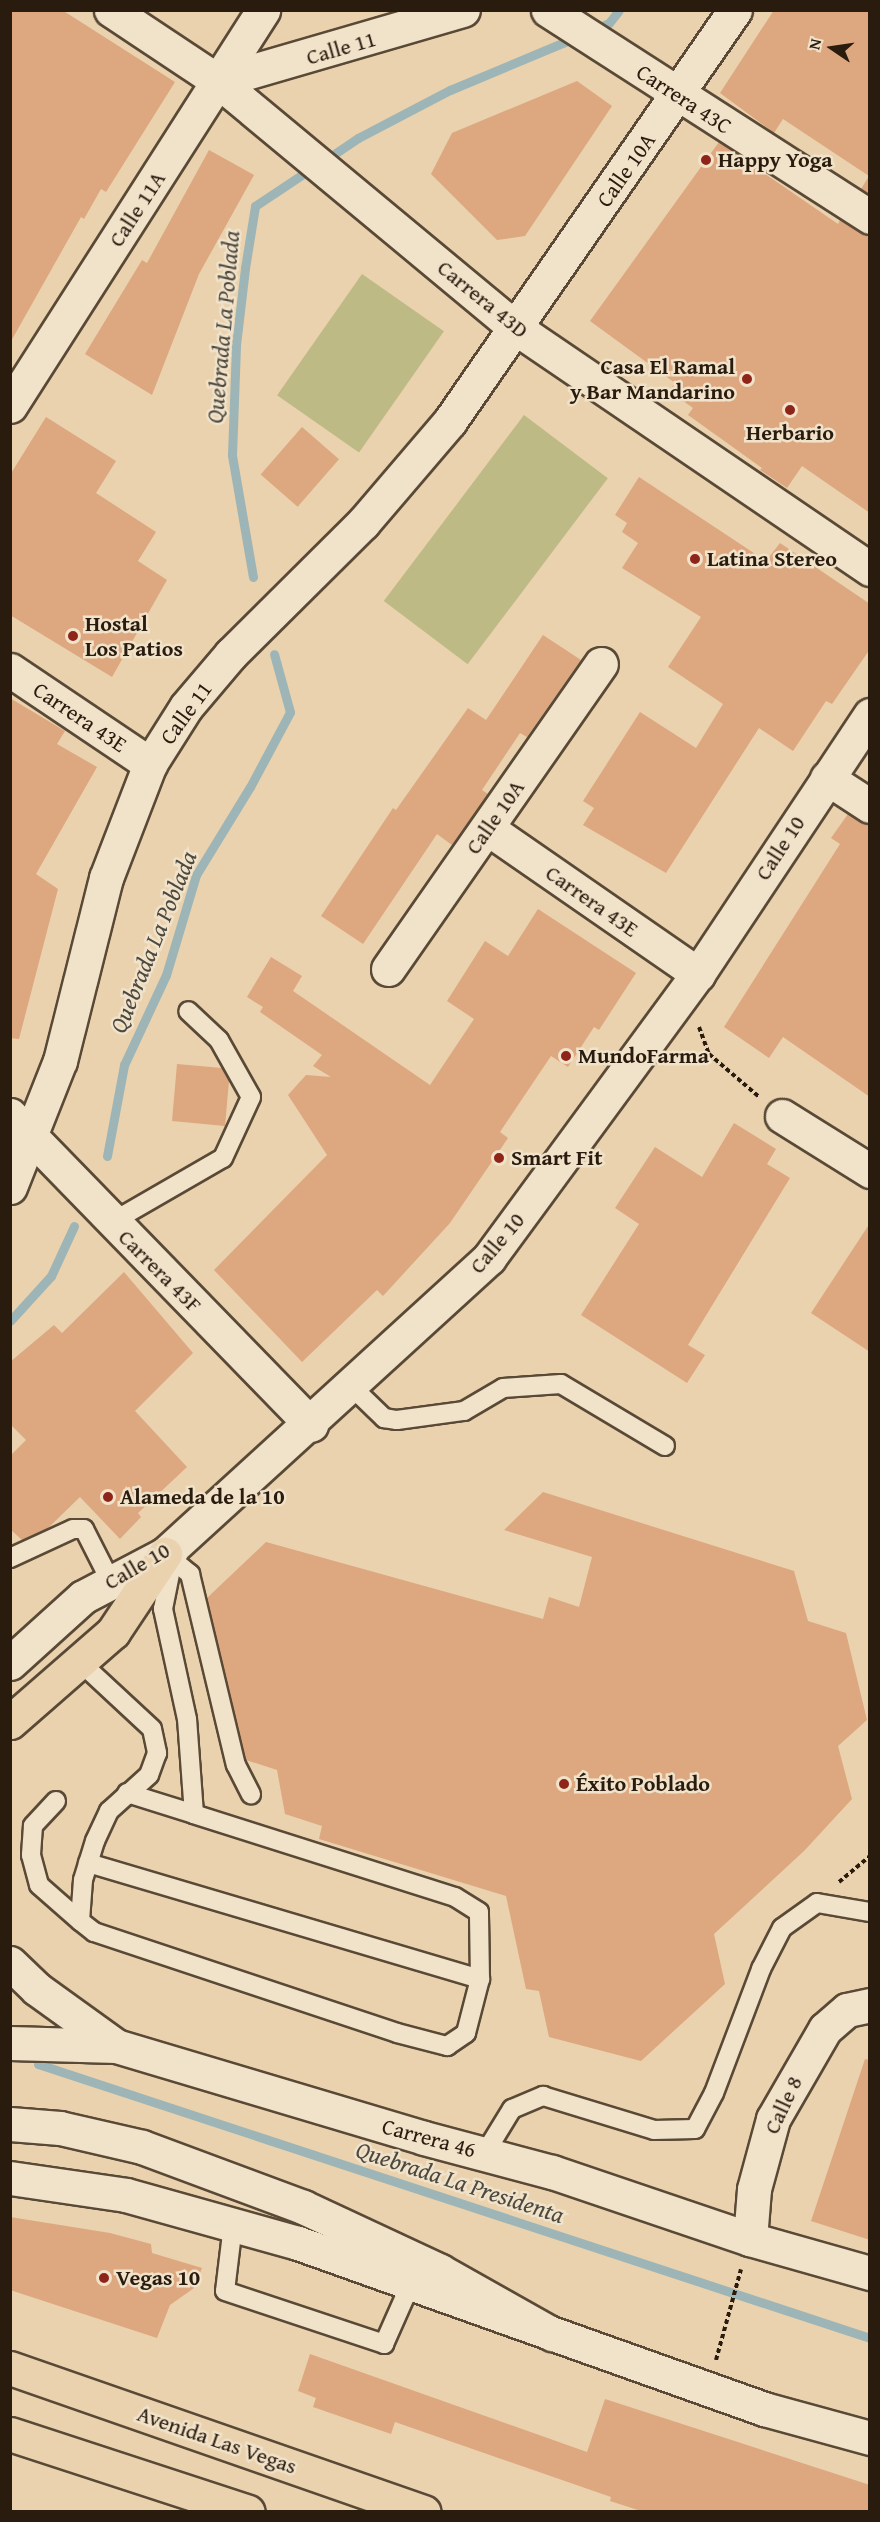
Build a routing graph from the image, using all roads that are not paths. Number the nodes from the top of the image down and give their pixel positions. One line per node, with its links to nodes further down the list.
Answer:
1 (111, 10): 6 (street, Carrera 43D)
2 (263, 10): 6 (street, Calle 11A)
3 (463, 10): 6 (street, Calle 11)
4 (735, 10): 7 (street, Calle 10A)
5 (560, 16): 7 (street, Carrera 43C)
6 (218, 81): 9 (street, Carrera 43D); 10 (street, Calle 11A)
7 (678, 95): 8 (street, Carrera 43C); 9 (street, Calle 10A)
8 (870, 217)
9 (517, 329): 11 (street, Carrera 43D); 15 (street, Calle 11)
10 (10, 406)
11 (870, 569)
12 (601, 664): 18 (street, Calle 10A)
13 (10, 670): 15 (street, Carrera 43E)
14 (870, 715): 16 (street, Calle 10)
15 (150, 764): 23 (street, Calle 11)
16 (827, 778): 17 (street); 20 (street, Calle 10)
17 (870, 806)
18 (487, 828): 19 (street, Calle 10A); 20 (street, Carrera 43E)
19 (388, 969)
20 (698, 974): 27 (street, Calle 10)
21 (188, 1011): 26 (lane)
22 (782, 1116): 24 (street)
23 (21, 1127): 25 (street, Calle 11); 26 (street, Carrera 43F)
24 (870, 1171)
25 (10, 1187)
26 (112, 1222): 28 (street, Carrera 43F)
27 (352, 1387): 28 (street, Calle 10); 29 (lane)
28 (311, 1425): 30 (street, Calle 10)
29 (665, 1446)
30 (170, 1557): 32 (street, Calle 10); 33 (main road); 37 (lane); 39 (lane)
31 (10, 1558): 32 (lane)
32 (111, 1582): 34 (street, Calle 10)
33 (80, 1662): 35 (main road); 36 (lane)
34 (10, 1663)
35 (10, 1722)
36 (127, 1793): 39 (lane); 40 (lane)
37 (251, 1794)
38 (56, 1801): 42 (lane)
39 (194, 1814): 44 (lane)
40 (88, 1863): 42 (lane); 44 (lane)
41 (870, 1912): 49 (lane)
42 (80, 1921): 44 (lane)
43 (10, 1963): 47 (street, Carrera 46)
44 (480, 1979)
45 (870, 2005): 52 (street, Calle 8)
46 (10, 2043): 47 (street)
47 (116, 2046): 49 (street, Carrera 46)
48 (10, 2124): 55 (street)
49 (485, 2153): 52 (street, Carrera 46)
50 (10, 2178): 51 (street)
51 (232, 2225): 54 (street); 54 (lane)
52 (746, 2254): 53 (street, Carrera 46)
53 (870, 2273)
54 (411, 2283): 55 (street)
55 (552, 2334): 58 (street)
56 (10, 2368): 61 (main road, Avenida Las Vegas)
57 (10, 2434): 59 (main road)
58 (870, 2438)
59 (194, 2503): 60 (main road)
60 (248, 2511)
61 (424, 2511)

